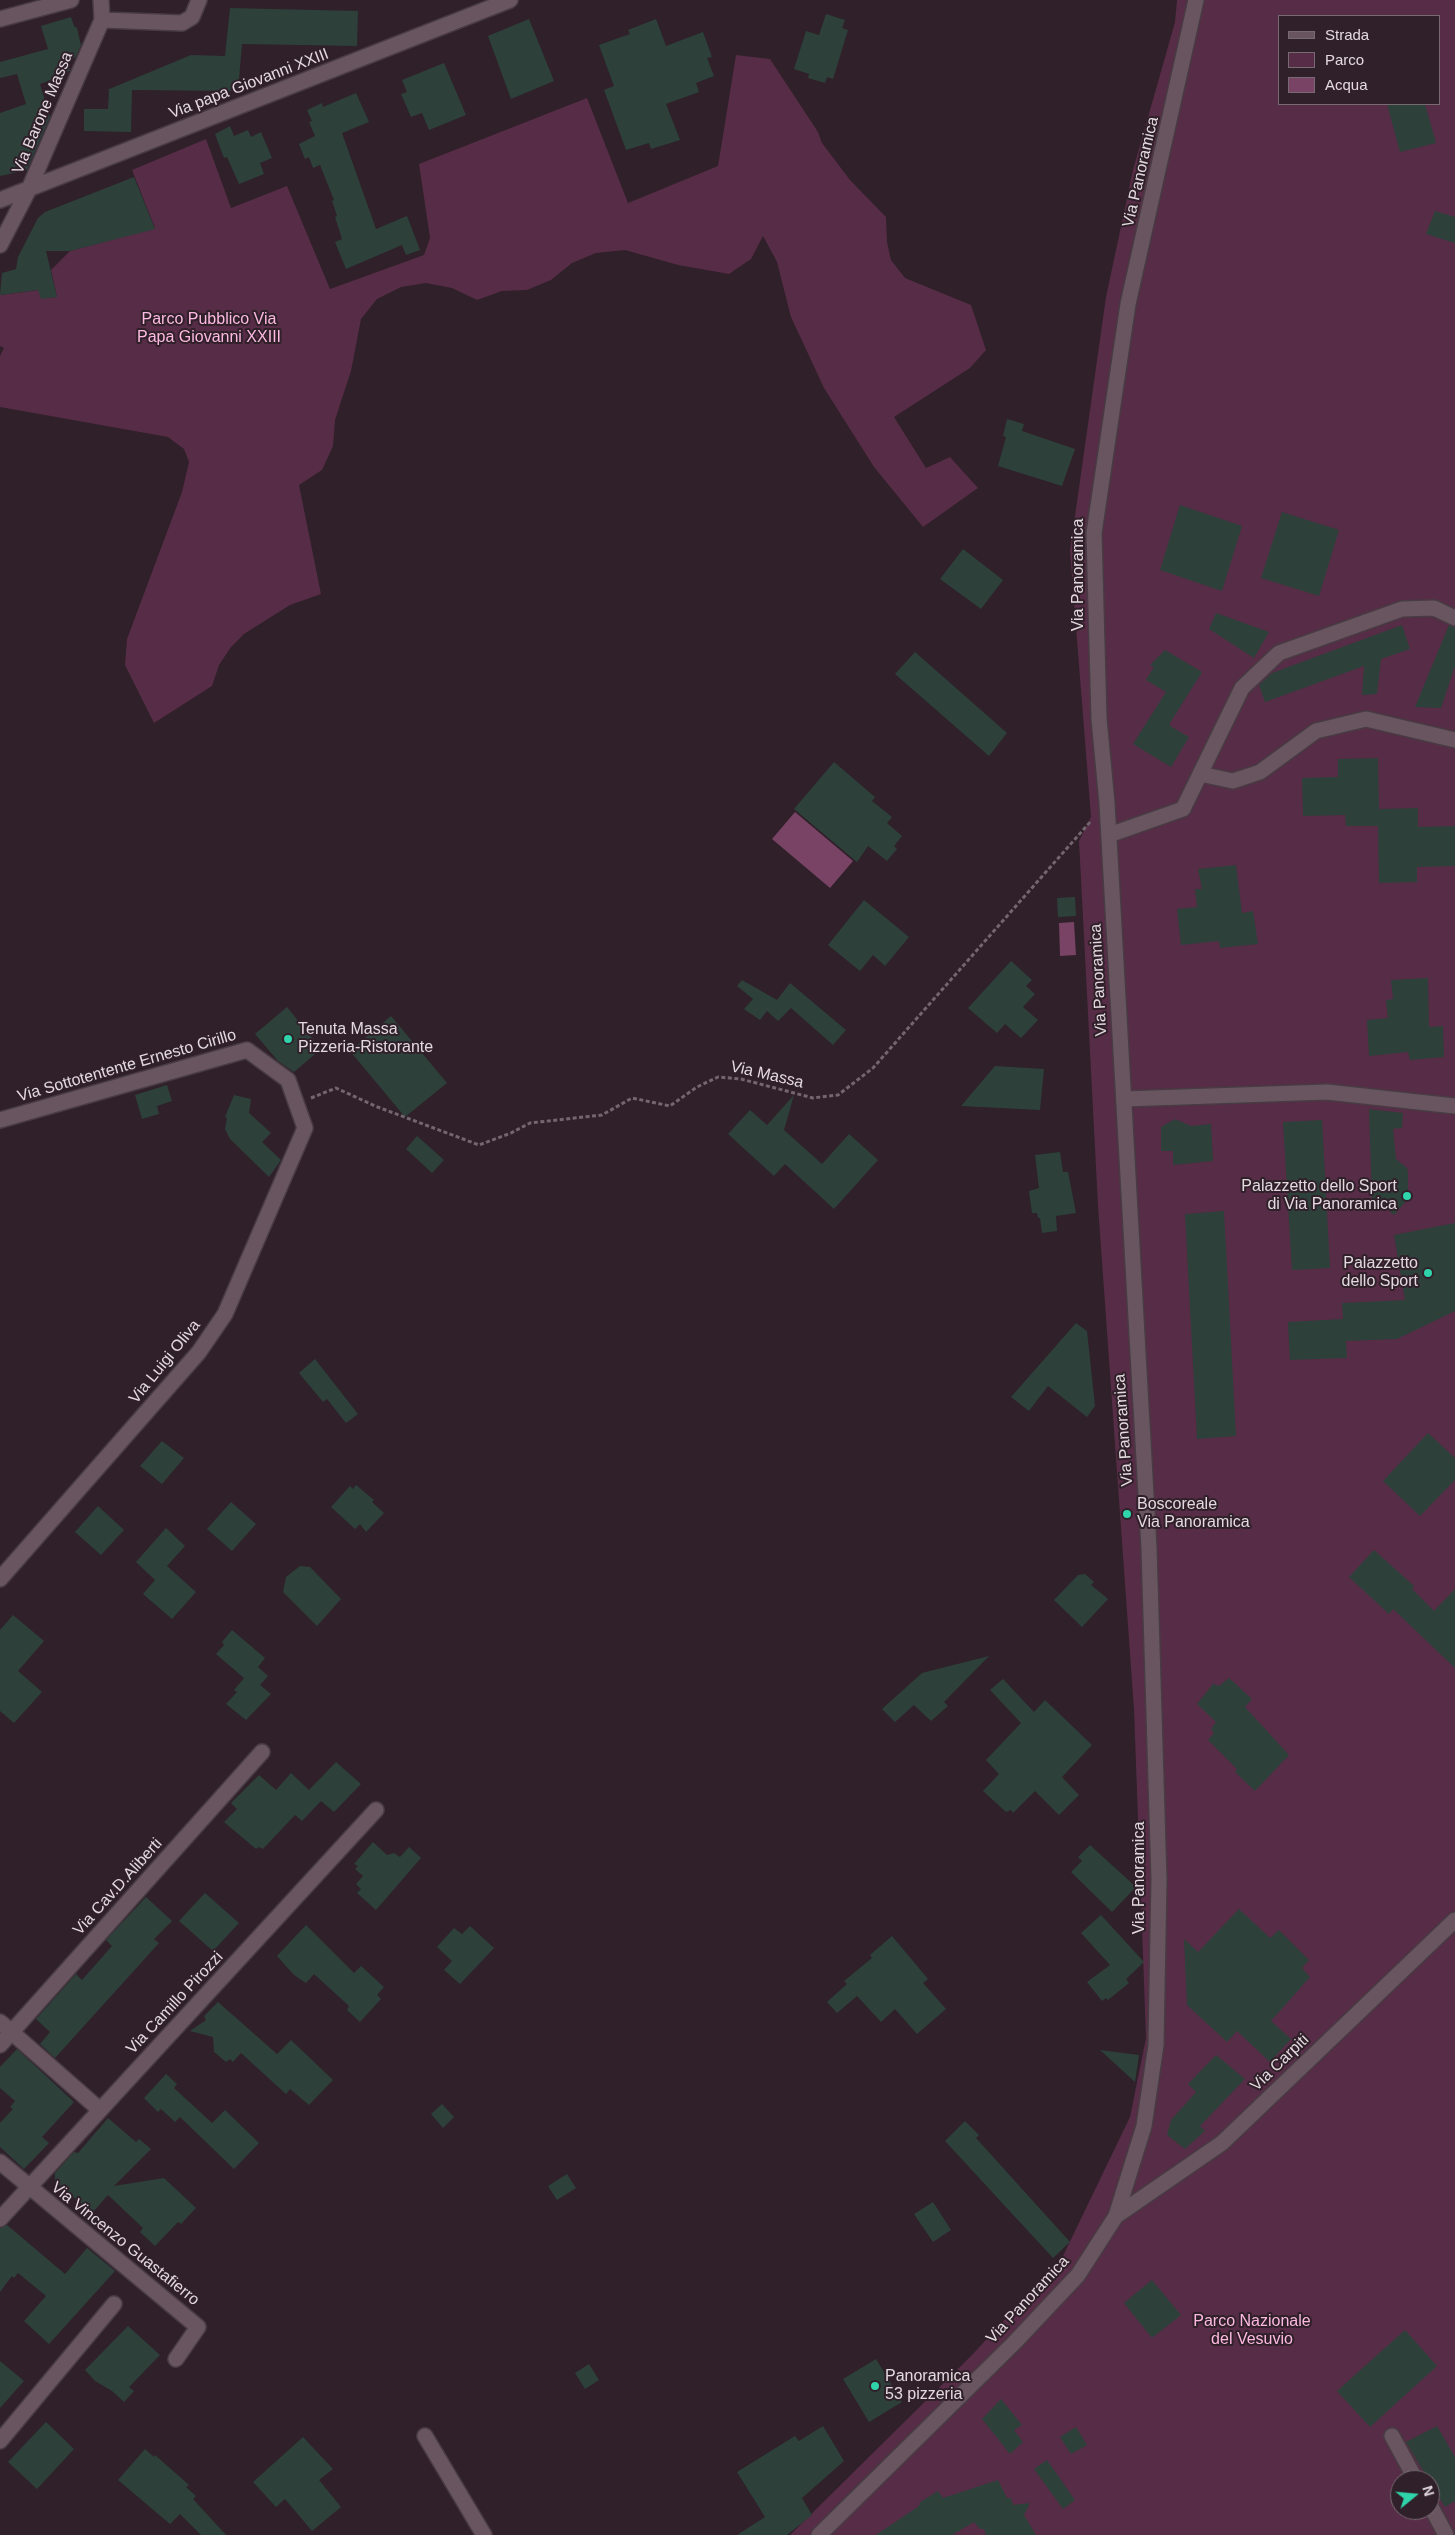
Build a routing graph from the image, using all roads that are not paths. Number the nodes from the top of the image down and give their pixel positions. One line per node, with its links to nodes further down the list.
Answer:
1 (70, 0): 6 (street)
2 (101, 0): 7 (street)
3 (199, 0): 7 (street)
4 (510, 0): 8 (street, Via papa Giovanni XXIII)
5 (1196, 0): 14 (street, Via Panoramica)
6 (0, 19)
7 (102, 20): 8 (street, Via Barone Massa)
8 (29, 189): 9 (street, Via papa Giovanni XXIII); 10 (street, Via Barone Massa)
9 (0, 200)
10 (0, 245)
11 (1455, 618): 13 (street)
12 (1455, 740): 13 (street)
13 (1200, 774): 14 (street)
14 (1109, 835): 15 (street, Via Panoramica)
15 (1124, 1099): 17 (street); 29 (street, Via Panoramica)
16 (297, 1104): 18 (street, Via Sottotentente Ernesto Cirillo); 19 (street, Via Luigi Oliva)
17 (1455, 1106)
18 (0, 1120)
19 (0, 1579)
20 (262, 1752): 24 (street, Via Cav.D.Aliberti)
21 (376, 1810): 26 (street, Via Camillo Pirozzi)
22 (1455, 1920): 29 (street, Via Carpiti)
23 (0, 2022): 24 (street)
24 (12, 2032): 25 (street, Via Cav.D.Aliberti); 26 (street)
25 (0, 2045)
26 (100, 2110): 28 (street, Via Camillo Pirozzi)
27 (0, 2162): 28 (street, Via Vincenzo Guastafierro)
28 (29, 2187): 30 (street, Via Camillo Pirozzi); 32 (street, Via Vincenzo Guastafierro)
29 (1116, 2216): 39 (street, Via Panoramica)
30 (0, 2219)
31 (114, 2304): 35 (street)
32 (176, 2359)
33 (426, 2436): 38 (street)
34 (1392, 2436): 36 (street)
35 (0, 2441)
36 (1411, 2470)
37 (1438, 2520): 40 (street)
38 (484, 2535)
39 (819, 2535)
40 (1446, 2535)

